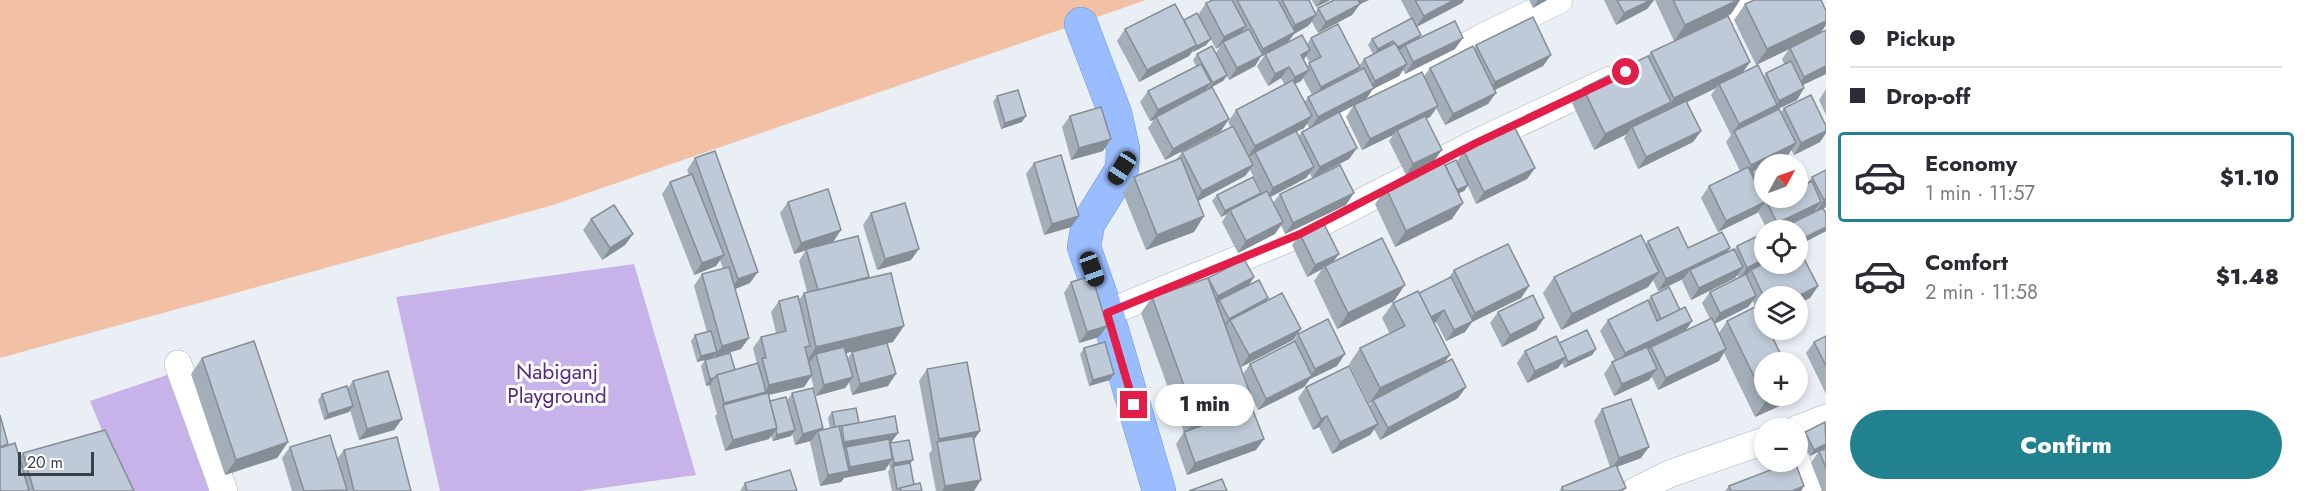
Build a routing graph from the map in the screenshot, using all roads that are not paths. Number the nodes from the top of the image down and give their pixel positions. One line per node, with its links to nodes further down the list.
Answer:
1 (1559, 0): 6 (street)
2 (1762, 0): 4 (street)
3 (1081, 24): 7 (main road)
4 (1679, 44)
5 (1637, 66): 7 (street)
6 (1317, 129)
7 (1107, 313): 14 (main road)
8 (178, 364): 13 (street)
9 (1826, 418): 10 (street)
10 (1808, 425)
11 (1754, 445): 15 (street)
12 (1801, 472): 16 (street)
13 (224, 491)
14 (1159, 491)
15 (1635, 491)
16 (1808, 491)

